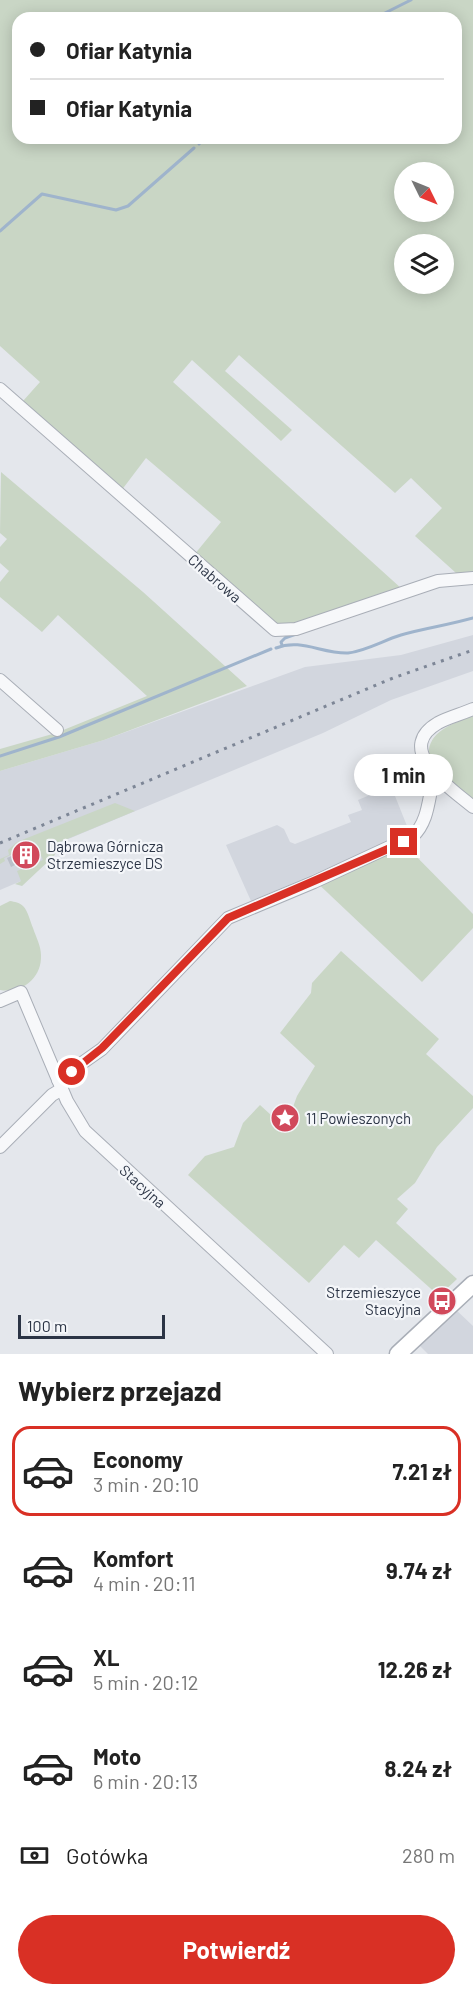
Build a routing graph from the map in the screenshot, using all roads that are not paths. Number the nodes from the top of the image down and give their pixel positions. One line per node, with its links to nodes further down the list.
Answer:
1 (0, 389): 2 (street, Chabrowa)
2 (473, 578)
3 (0, 681): 5 (street)
4 (473, 710): 6 (street)
5 (57, 730)
6 (435, 774): 7 (street); 9 (street)
7 (473, 807)
8 (3, 1000): 9 (street, Stacyjna)
9 (60, 1084): 10 (street); 12 (street, Stacyjna)
10 (0, 1147)
11 (473, 1284): 13 (street)
12 (327, 1354)
13 (398, 1354)

